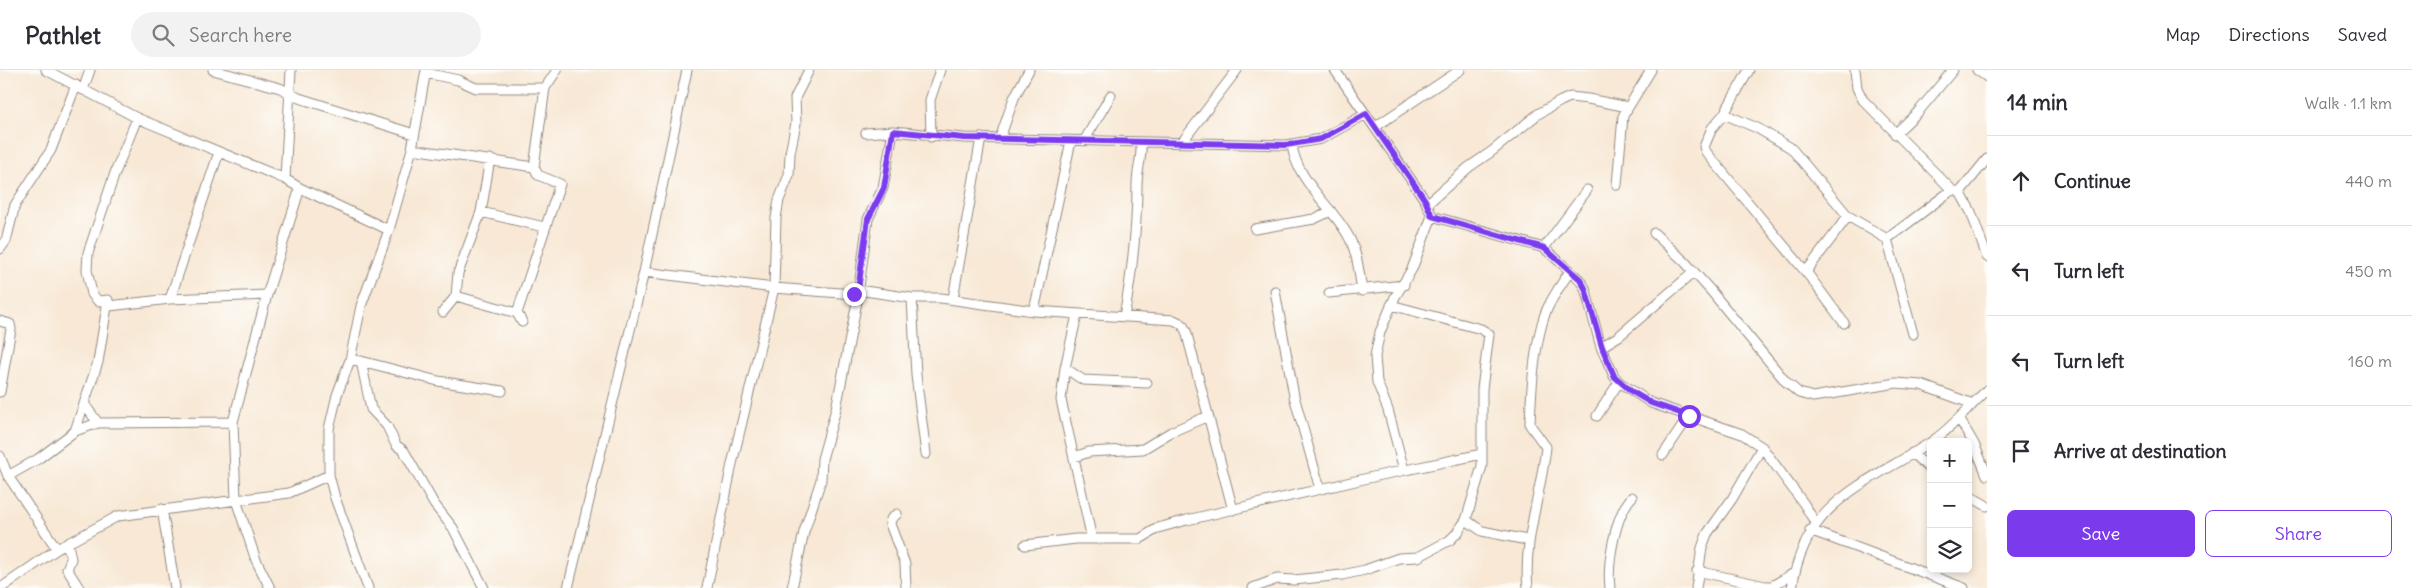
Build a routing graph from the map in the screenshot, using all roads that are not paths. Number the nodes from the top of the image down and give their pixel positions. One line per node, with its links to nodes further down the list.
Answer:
1 (46, 70): 20 (street)
2 (90, 70): 20 (street)
3 (213, 70): 22 (street)
4 (291, 70): 22 (street)
5 (557, 70): 21 (street)
6 (685, 70): 29 (street); 66 (street)
7 (809, 70): 70 (street)
8 (940, 70): 34 (street)
9 (1029, 70): 36 (street)
10 (1237, 70): 40 (street)
11 (1335, 70): 25 (street)
12 (1651, 70): 24 (street)
13 (1749, 70): 26 (street)
14 (1855, 70): 33 (street)
15 (1954, 70): 33 (street)
16 (1977, 70): 19 (street)
17 (426, 71): 21 (street); 32 (street)
18 (1454, 72): 28 (street)
19 (1987, 77)
20 (80, 87): 27 (street); 63 (street)
21 (545, 88): 46 (street)
22 (290, 94): 32 (street); 47 (street)
23 (1110, 95): 38 (street)
24 (1628, 107): 48 (street); 52 (street)
25 (1366, 114): 28 (street); 41 (street)
26 (1724, 114): 56 (street); 68 (street)
27 (137, 118): 43 (street); 79 (street)
28 (1375, 127): 52 (street)
29 (670, 128)
30 (893, 131): 31 (street); 34 (street); 71 (street)
31 (866, 133)
32 (414, 134): 42 (street)
33 (1894, 134): 51 (street)
34 (931, 137): 35 (street)
35 (981, 138): 36 (street); 80 (street)
36 (1000, 138): 37 (street)
37 (1072, 141): 38 (street); 82 (street)
38 (1084, 141): 39 (street)
39 (1141, 142): 40 (street); 86 (street)
40 (1182, 142): 41 (street)
41 (1292, 144): 53 (street)
42 (412, 149): 44 (street); 59 (street)
43 (219, 152): 47 (street); 78 (street)
44 (490, 159): 46 (street); 54 (street)
45 (1987, 159): 51 (street)
46 (534, 166): 57 (street)
47 (285, 178): 49 (street)
48 (1617, 185)
49 (300, 188): 59 (street); 75 (street)
50 (1587, 190): 62 (street)
51 (1956, 191): 61 (street); 64 (street)
52 (1427, 204): 55 (street)
53 (1331, 211): 58 (street); 73 (street)
54 (481, 212): 57 (street); 76 (street)
55 (1432, 216): 62 (street); 69 (street)
56 (1848, 216): 61 (street); 68 (street)
57 (544, 227): 84 (street)
58 (1255, 229)
59 (389, 230): 92 (street)
60 (1654, 233): 67 (street)
61 (1886, 239): 90 (street)
62 (1544, 248): 65 (street)
63 (0, 249)
64 (1987, 257)
65 (1570, 271): 91 (street); 134 (street)
66 (644, 272): 70 (street); 147 (street)
67 (1694, 272): 91 (street); 100 (street)
68 (1806, 272): 89 (street)
69 (1404, 284): 73 (street); 81 (street)
70 (774, 288): 71 (street); 148 (street)
71 (858, 290): 77 (street); 149 (street)
72 (1275, 291): 121 (street)
73 (1362, 291): 74 (street)
74 (1329, 293)
75 (267, 295): 78 (street); 106 (street)
76 (456, 296): 83 (street); 84 (street)
77 (912, 298): 80 (street); 111 (street)
78 (170, 299): 79 (street)
79 (108, 300): 101 (street)
80 (953, 300): 82 (street)
81 (1391, 305): 112 (street); 117 (street)
82 (1034, 311): 85 (street)
83 (443, 312)
84 (517, 313): 88 (street)
85 (1077, 315): 86 (street); 94 (street)
86 (1124, 317): 102 (street)
87 (0, 321): 99 (street)
88 (522, 322)
89 (1844, 323)
90 (1913, 334)
91 (1602, 347): 95 (street)
92 (350, 360): 93 (street); 118 (street)
93 (361, 361): 98 (street); 146 (street)
94 (1065, 368): 96 (street); 115 (street)
95 (1619, 382): 103 (street); 104 (street)
96 (1146, 383)
97 (1987, 390): 100 (street)
98 (502, 391)
99 (0, 392)
100 (1973, 404): 105 (street)
101 (85, 405): 107 (street); 108 (street)
102 (1208, 416): 115 (street); 127 (street)
103 (1597, 416)
104 (1689, 416): 109 (street); 113 (street)
105 (1960, 420): 110 (street); 119 (street)
106 (233, 422): 107 (street); 124 (street)
107 (98, 423): 108 (street)
108 (75, 430): 120 (street)
109 (1762, 447): 130 (street); 138 (street)
110 (1912, 453): 116 (street); 130 (street)
111 (926, 454)
112 (1482, 454): 117 (street); 129 (street)
113 (1663, 455)
114 (0, 456): 120 (street)
115 (1074, 457): 133 (street)
116 (1927, 466)
117 (1404, 470): 121 (street)
118 (329, 475): 124 (street); 145 (street)
119 (1987, 475)
120 (8, 476): 137 (street)
121 (1320, 489): 127 (street)
122 (1632, 497): 153 (street)
123 (1972, 497): 125 (street)
124 (236, 500): 126 (street); 144 (street)
125 (1987, 506)
126 (162, 509): 135 (street); 143 (street)
127 (1233, 510): 133 (street)
128 (897, 514): 150 (street)
129 (1466, 520): 131 (street); 132 (street)
130 (1813, 527): 139 (street); 156 (street)
131 (1482, 532): 132 (street); 134 (street)
132 (1456, 534): 140 (street)
133 (1092, 538): 136 (street)
134 (1528, 540): 152 (street)
135 (68, 544): 137 (street); 142 (street)
136 (1025, 545)
137 (57, 549): 141 (street)
138 (1697, 571): 139 (street); 154 (street)
139 (1794, 573): 155 (street)
140 (1294, 584): 151 (street)
141 (1, 588)
142 (79, 588)
143 (174, 588)
144 (270, 588)
145 (368, 588)
146 (484, 588)
147 (568, 588)
148 (707, 588)
149 (792, 588)
150 (906, 588)
151 (1253, 588)
152 (1528, 588)
153 (1610, 588)
154 (1696, 588)
155 (1792, 588)
156 (1964, 588)

